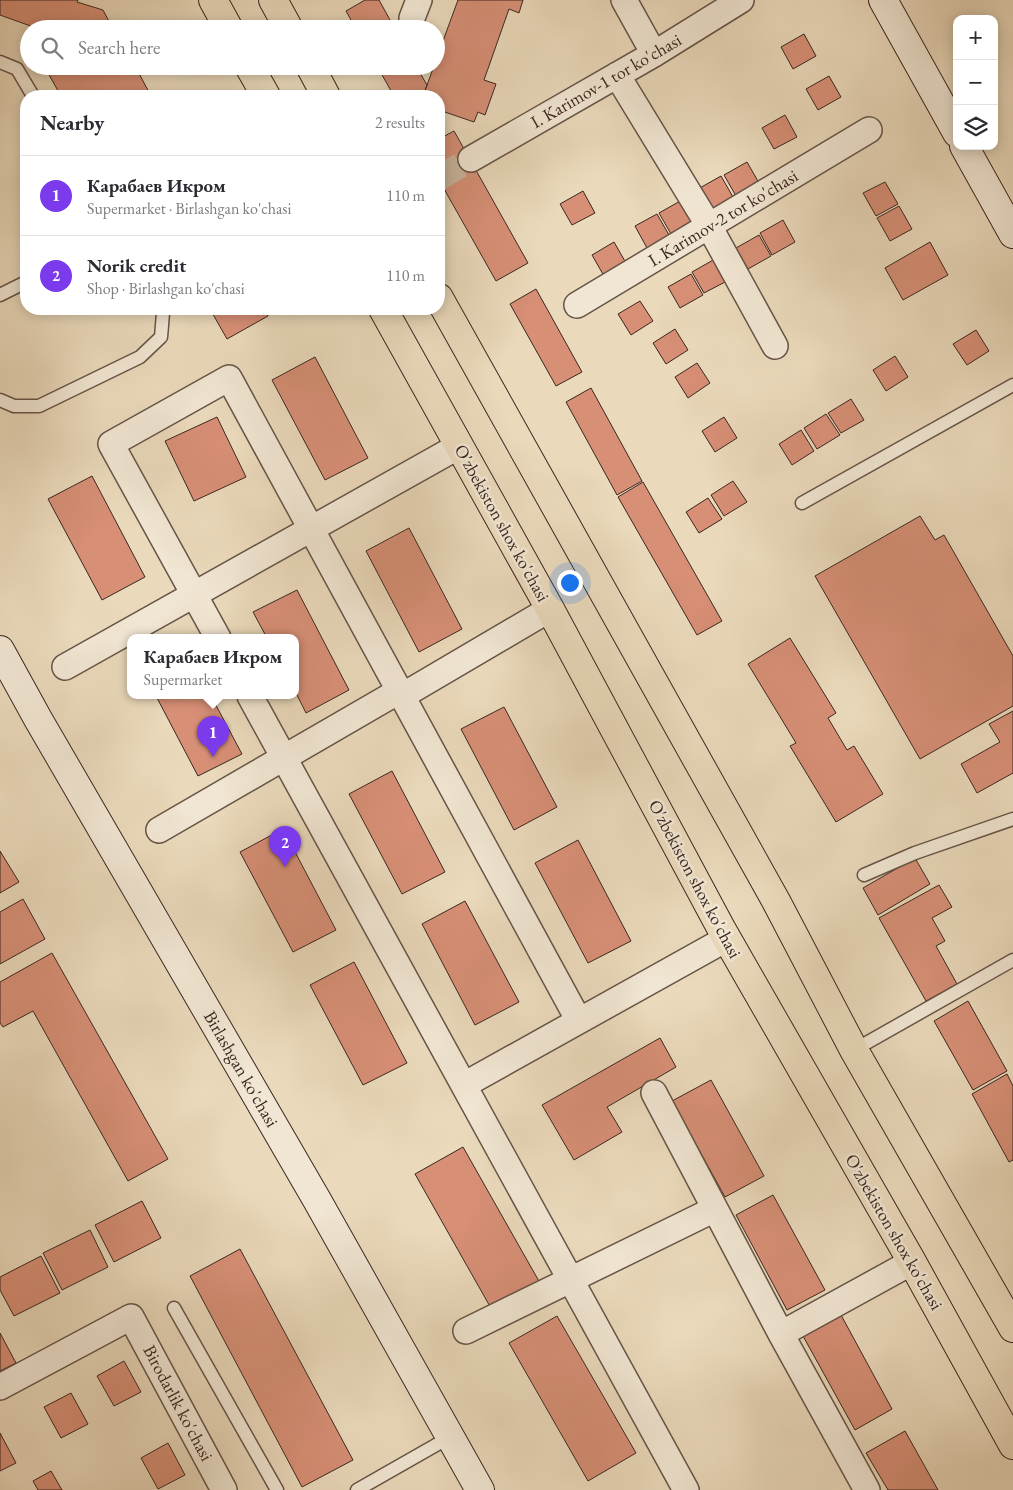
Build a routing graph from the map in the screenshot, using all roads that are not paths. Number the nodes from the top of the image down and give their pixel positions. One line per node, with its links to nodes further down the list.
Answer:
1 (213, 0): 6 (main road)
2 (273, 0): 7 (main road)
3 (624, 0): 8 (street)
4 (741, 0): 8 (street, I. Karimov-1 tor ko'chasi)
5 (883, 0): 18 (street)
6 (224, 20)
7 (284, 20)
8 (654, 54): 14 (street, I. Karimov-1 tor ko'chasi)
9 (0, 62): 10 (lane)
10 (20, 73)
11 (21, 75): 15 (lane)
12 (254, 75): 16 (main road)
13 (315, 75): 17 (main road)
14 (617, 76): 21 (street, I. Karimov-1 tor ko'chasi); 22 (street)
15 (30, 90)
16 (263, 90)
17 (323, 90)
18 (953, 126)
19 (869, 130): 22 (street, I. Karimov-2 tor ko'chasi)
20 (966, 150): 23 (street)
21 (471, 159)
22 (709, 226): 26 (street, I. Karimov-2 tor ko'chasi); 30 (street)
23 (1013, 234)
24 (20, 285): 25 (lane)
25 (0, 295)
26 (577, 305)
27 (445, 309): 50 (main road)
28 (163, 315): 32 (lane)
29 (386, 315): 33 (main road, O'zbekiston shox ko'chasi)
30 (775, 346)
31 (1013, 386): 34 (lane)
32 (0, 400)
33 (459, 446): 35 (street); 37 (main road, O'zbekiston shox ko'chasi)
34 (802, 503)
35 (311, 529): 36 (street); 36 (street); 41 (street)
36 (194, 594): 38 (street); 40 (street)
37 (550, 609): 41 (street); 47 (main road, O'zbekiston shox ko'chasi)
38 (216, 634)
39 (0, 650): 61 (street, Birlashgan ko'chasi)
40 (65, 667)
41 (401, 693): 43 (street); 49 (street)
42 (252, 699): 43 (street)
43 (284, 758): 45 (street); 51 (street)
44 (1013, 819): 46 (lane)
45 (159, 830)
46 (864, 874)
47 (726, 939): 49 (street); 54 (main road, O'zbekiston shox ko'chasi)
48 (1013, 960): 50 (lane)
49 (579, 1021): 51 (street)
50 (854, 1050): 57 (main road)
51 (464, 1085): 55 (street)
52 (654, 1093): 53 (street)
53 (715, 1209): 55 (street); 59 (street)
54 (911, 1260): 59 (street); 62 (main road, O'zbekiston shox ko'chasi)
55 (571, 1281): 58 (street); 67 (street)
56 (174, 1308): 64 (lane)
57 (1013, 1328)
58 (466, 1331)
59 (781, 1334): 68 (street)
60 (0, 1387): 63 (street, Birodarlik ko'chasi)
61 (450, 1437): 65 (lane); 66 (street, Birlashgan ko'chasi)
62 (1013, 1445)
63 (224, 1490)
64 (276, 1490)
65 (357, 1490)
66 (480, 1490)
67 (686, 1490)
68 (867, 1490)

